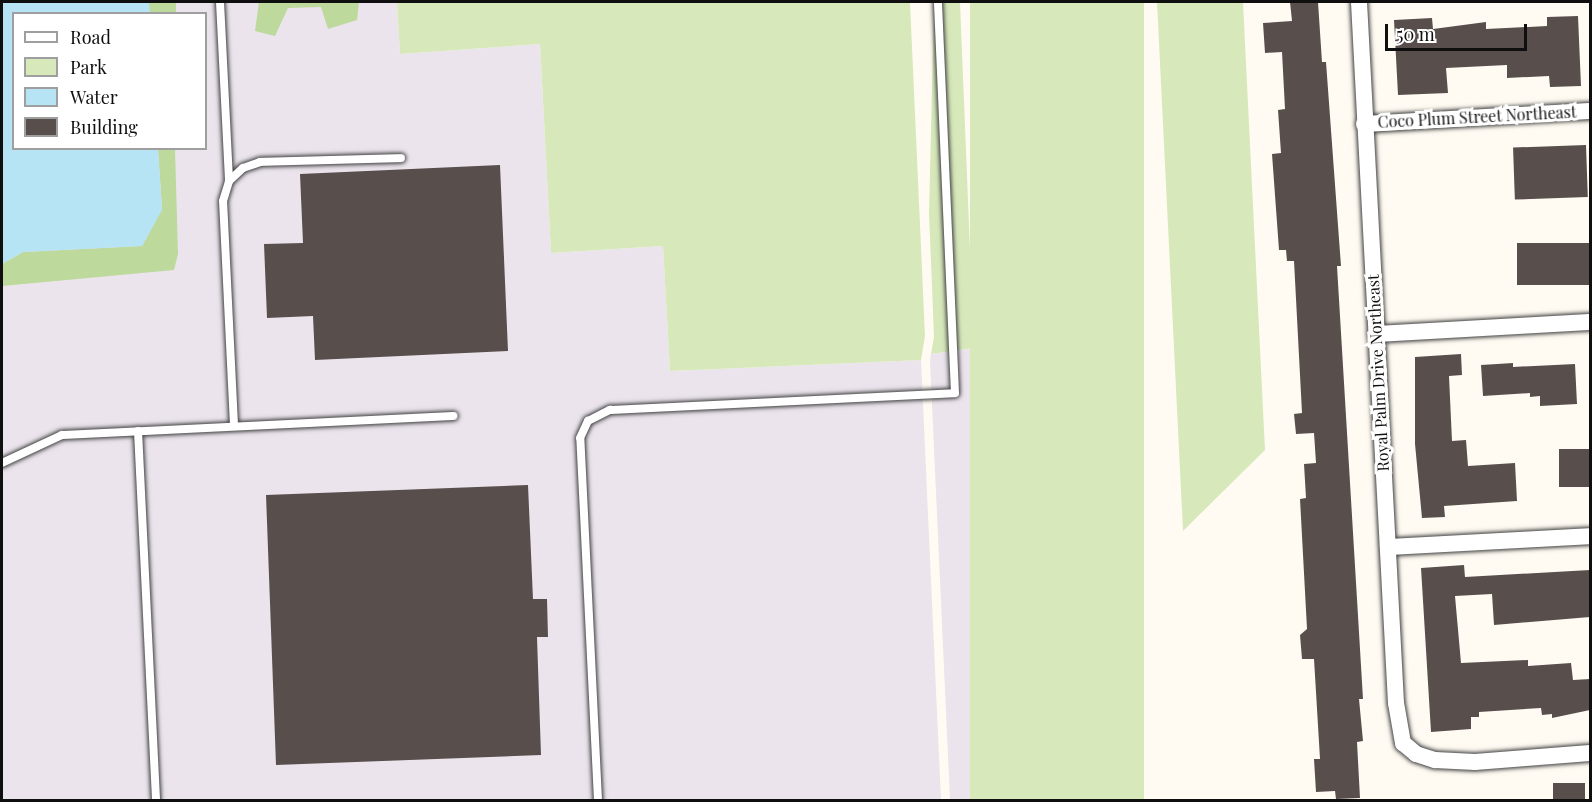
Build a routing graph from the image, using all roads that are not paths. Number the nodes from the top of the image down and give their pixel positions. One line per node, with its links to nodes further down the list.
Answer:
1 (220, 2): 7 (lane)
2 (938, 2): 18 (lane)
3 (1359, 2): 5 (street, Royal Palm Drive Northeast)
4 (1590, 111): 5 (street, Coco Plum Street Northeast)
5 (1364, 124): 9 (street, Royal Palm Drive Northeast)
6 (401, 158): 7 (lane)
7 (230, 181): 11 (lane)
8 (1590, 322): 9 (street)
9 (1377, 334): 15 (street, Royal Palm Drive Northeast)
10 (454, 416): 11 (lane)
11 (234, 425): 12 (lane)
12 (138, 431): 13 (lane); 17 (lane)
13 (2, 463)
14 (1590, 536): 15 (street)
15 (1388, 547): 16 (street, Royal Palm Drive Northeast)
16 (1590, 753)
17 (156, 801)
18 (598, 801)

